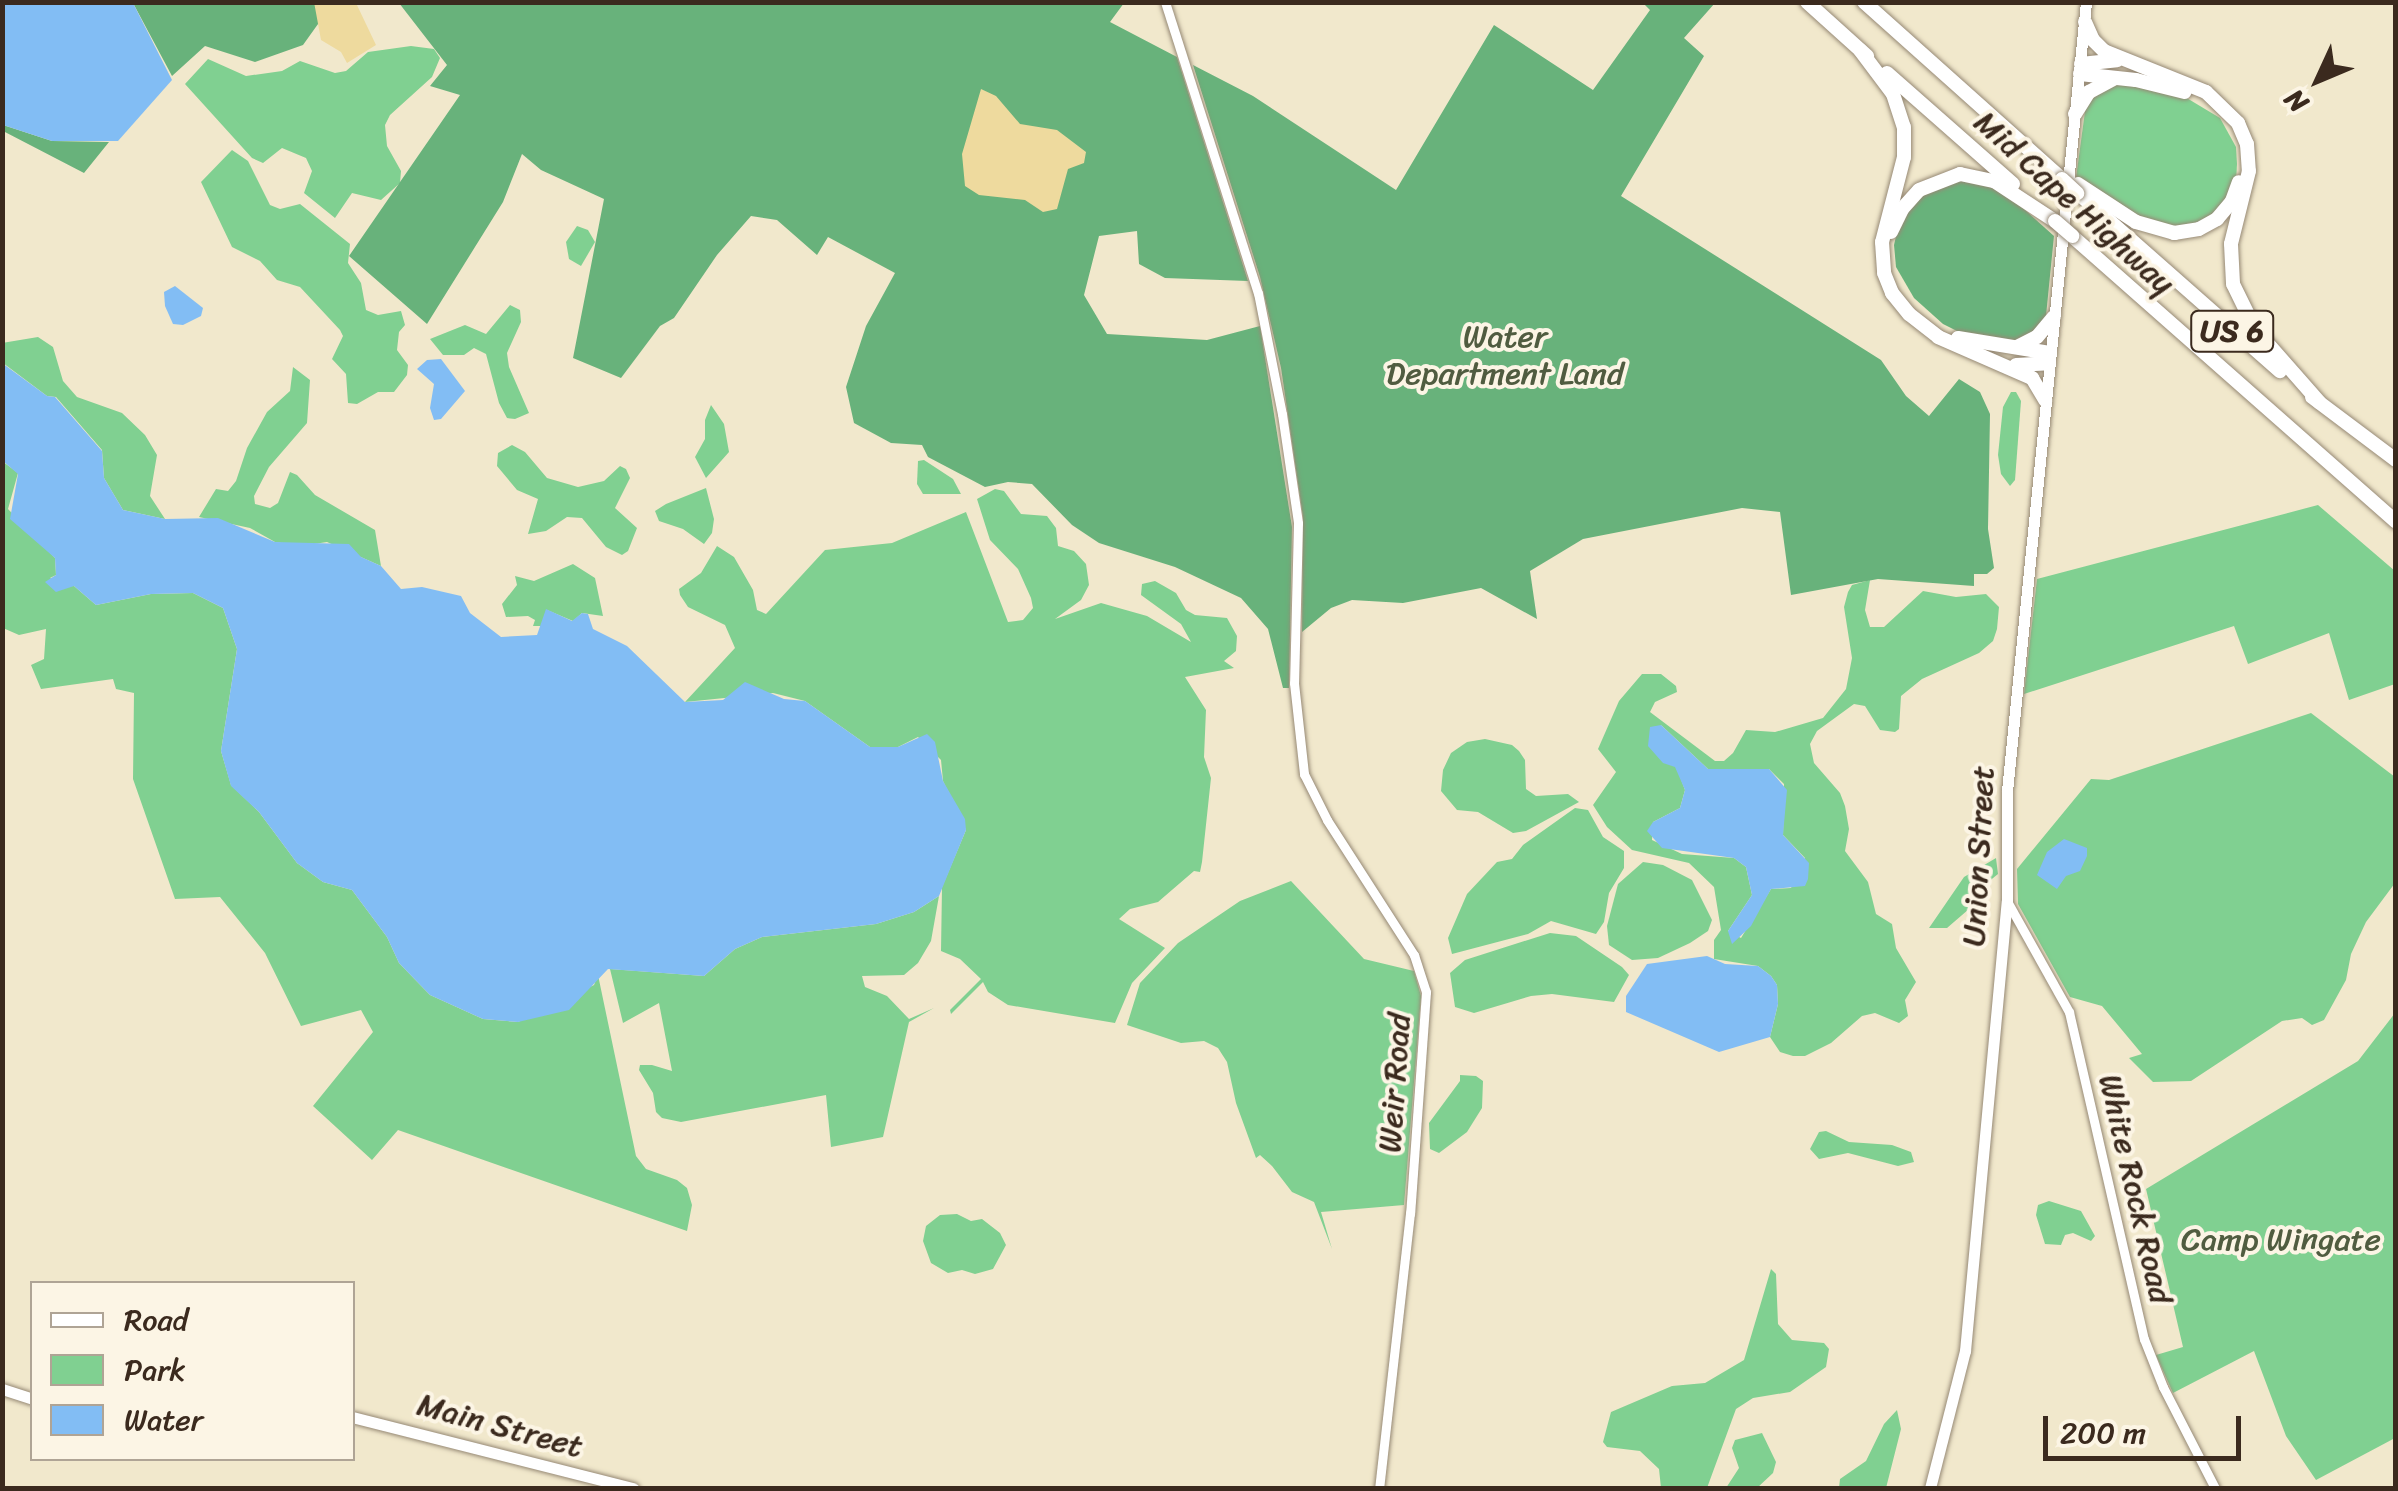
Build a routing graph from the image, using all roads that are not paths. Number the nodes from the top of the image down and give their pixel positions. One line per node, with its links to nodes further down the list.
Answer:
1 (1166, 2): 26 (street, Weir Road)
2 (1807, 2): 6 (highway, Mid Cape Highway / US 6)
3 (1864, 2): 11 (highway, Mid Cape Highway / US 6, bridge)
4 (2086, 2): 5 (main road, Union Street)
5 (2085, 22): 7 (highway); 8 (main road, Union Street)
6 (1860, 50): 12 (highway, Mid Cape Highway / US 6); 16 (highway)
7 (2127, 61): 8 (highway); 18 (highway)
8 (2080, 69): 9 (highway); 10 (main road, Union Street)
9 (2115, 78): 10 (highway); 11 (highway)
10 (2076, 114): 12 (main road, Union Street)
11 (2078, 188): 18 (highway, Mid Cape Highway / US 6)
12 (2064, 227): 13 (main road, Union Street); 14 (highway); 20 (highway, Mid Cape Highway / US 6)
13 (2054, 316): 14 (highway); 15 (main road, Union Street)
14 (2012, 349): 15 (highway)
15 (2049, 358): 16 (highway); 17 (main road, Union Street)
16 (2005, 364): 17 (highway)
17 (2045, 400): 21 (main road, Union Street)
18 (2320, 403): 19 (highway, Mid Cape Highway / US 6)
19 (2396, 460)
20 (2396, 522)
21 (2007, 901): 27 (main road, Union Street); 28 (street, White Rock Road)
22 (2, 1390): 23 (main road)
23 (30, 1398)
24 (355, 1418): 25 (main road, Main Street)
25 (634, 1488)
26 (1379, 1488)
27 (1930, 1488)
28 (2215, 1488)

